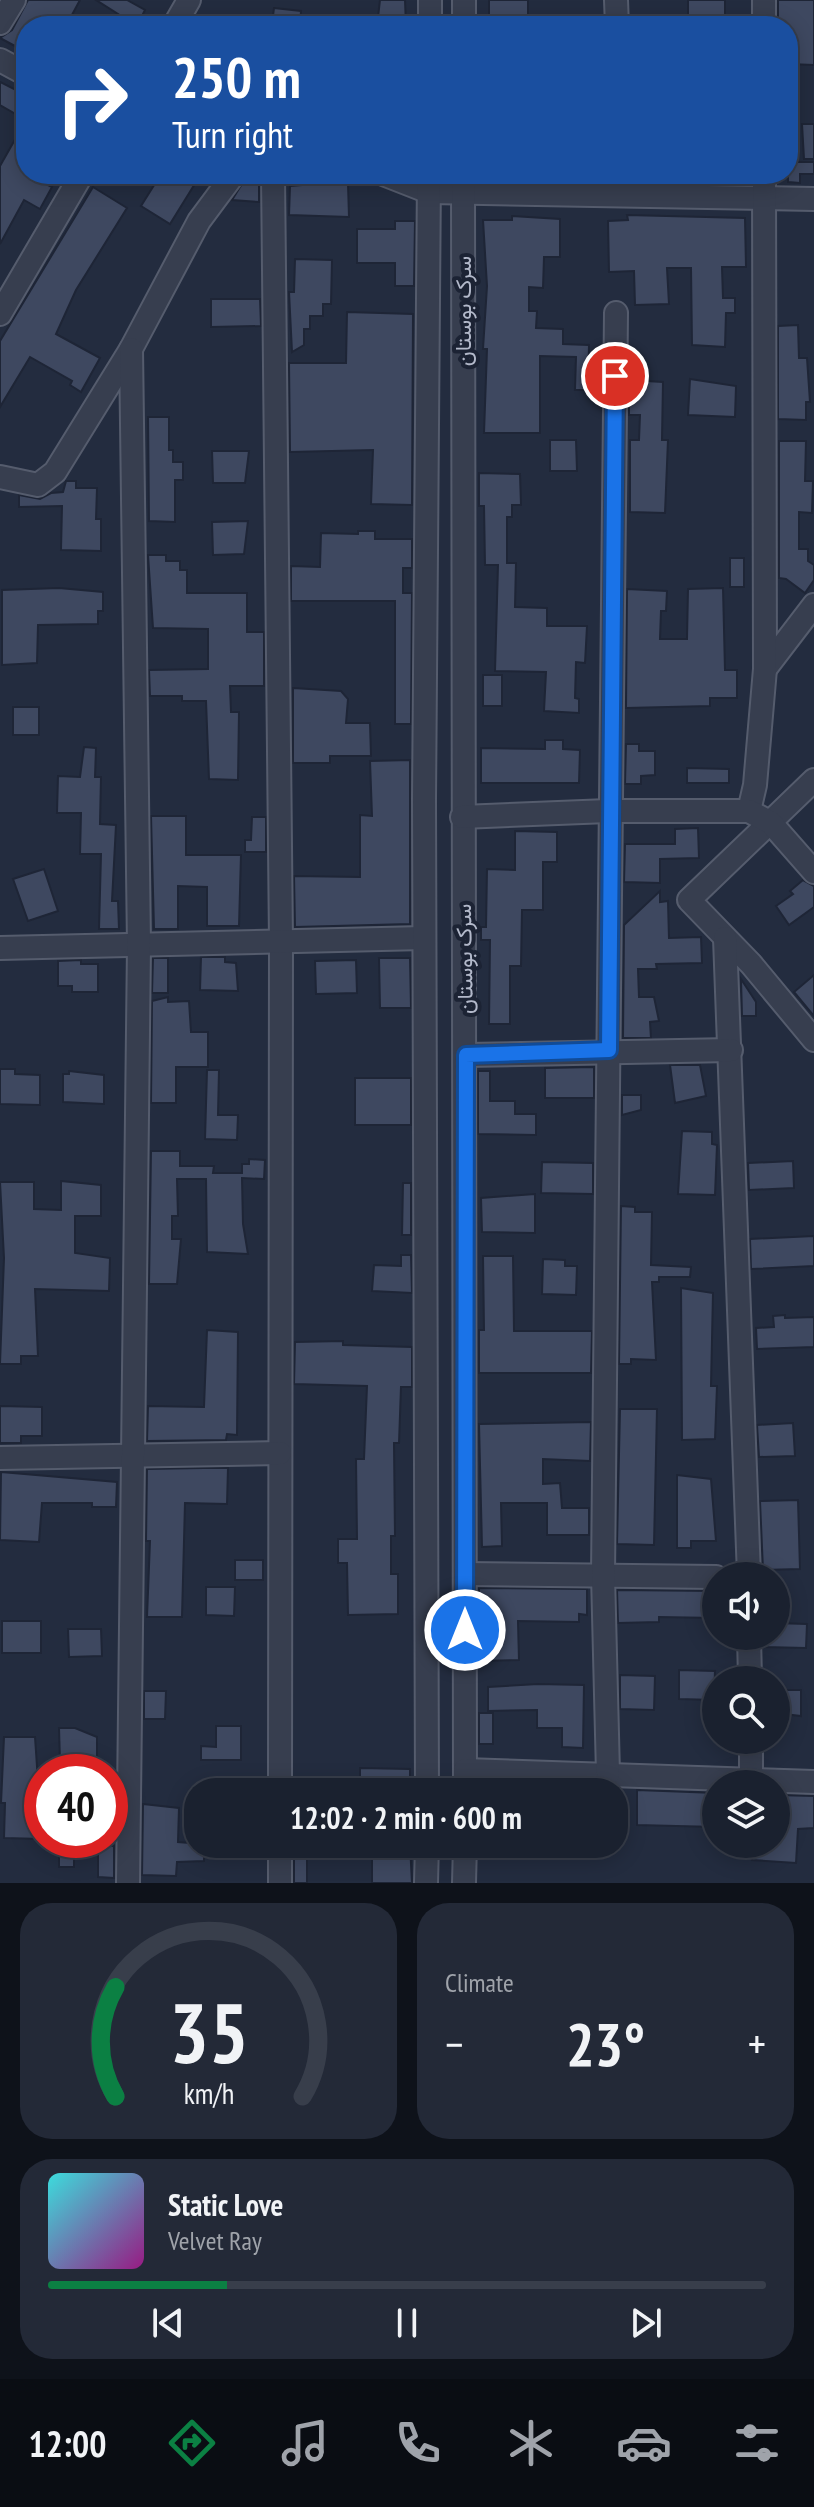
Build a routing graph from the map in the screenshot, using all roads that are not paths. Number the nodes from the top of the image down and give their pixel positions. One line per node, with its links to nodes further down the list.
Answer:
1 (14, 0): 2 (street)
2 (0, 23)
3 (76, 184): 13 (street)
4 (227, 184): 14 (street)
5 (273, 184): 26 (street)
6 (429, 184): 24 (street, سرک بوستان)
7 (463, 184): 9 (street); 21 (street, سرک بوستان)
8 (764, 184): 10 (street)
9 (617, 185): 10 (street)
10 (764, 198): 11 (street); 17 (street)
11 (814, 199)
12 (616, 313): 19 (street)
13 (0, 314)
14 (131, 349): 15 (street); 27 (street)
15 (0, 477)
16 (814, 605): 17 (street)
17 (765, 669): 20 (street)
18 (814, 780): 22 (street)
19 (608, 811): 20 (street); 21 (street); 32 (street)
20 (749, 811): 22 (street)
21 (462, 817): 30 (street, سرک بوستان)
22 (771, 823): 23 (street); 25 (street)
23 (814, 872)
24 (424, 938): 26 (street); 29 (street, سرک بوستان)
25 (725, 938): 31 (street); 33 (street)
26 (281, 942): 27 (street); 35 (street)
27 (139, 945): 28 (street); 36 (street)
28 (0, 948)
29 (425, 973): 30 (street); 45 (street, سرک بوستان)
30 (463, 973): 34 (street, سرک بوستان)
31 (814, 1040)
32 (609, 1050): 33 (street); 34 (street); 40 (street)
33 (731, 1050): 38 (street)
34 (466, 1055): 39 (street, سرک بوستان)
35 (280, 1453): 36 (street); 44 (street)
36 (136, 1457): 37 (street); 53 (street)
37 (0, 1458)
38 (749, 1562)
39 (465, 1574): 40 (street); 46 (street, سرک بوستان)
40 (603, 1575): 41 (street); 42 (street)
41 (702, 1577)
42 (608, 1774): 43 (street); 47 (street)
43 (702, 1777)
44 (280, 1778)
45 (427, 1778)
46 (465, 1778)
47 (526, 1778)
48 (790, 1780): 49 (street)
49 (814, 1782)
50 (280, 1858): 54 (street)
51 (427, 1858): 55 (street)
52 (465, 1858): 56 (street)
53 (128, 1883)
54 (280, 1883)
55 (426, 1883)
56 (464, 1883)

